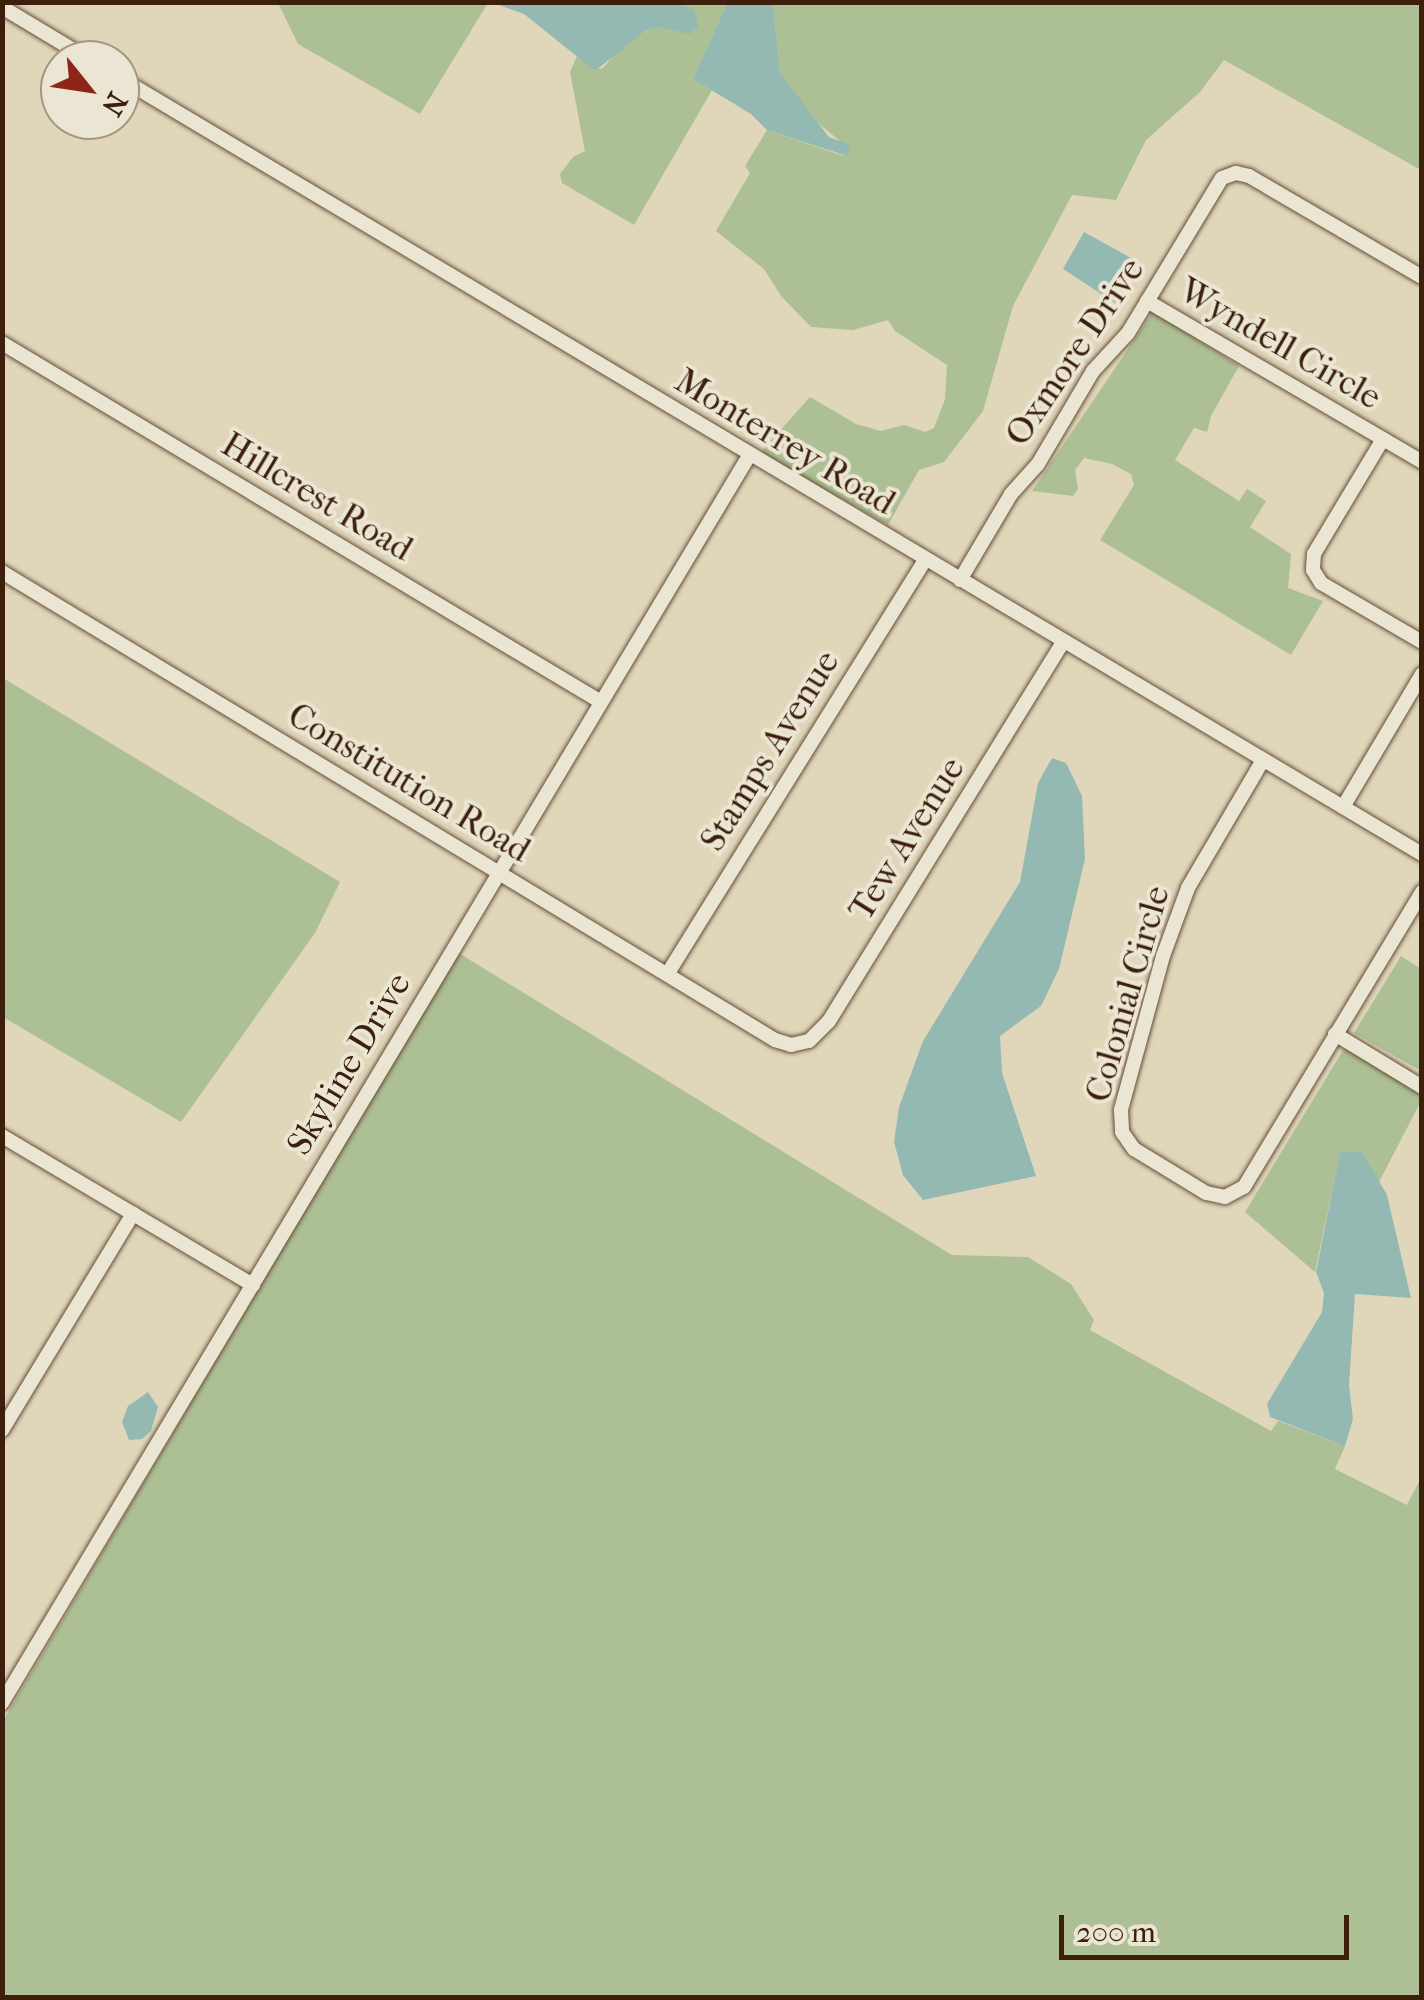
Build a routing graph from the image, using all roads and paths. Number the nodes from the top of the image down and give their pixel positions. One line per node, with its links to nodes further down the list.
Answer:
1 (2, 8): 2 (street)
2 (56, 40)
3 (140, 90): 8 (street, Monterrey Road)
4 (1422, 278): 5 (street, Oxmore Drive)
5 (1147, 301): 7 (street, Wyndell Circle); 12 (street, Oxmore Drive)
6 (2, 343): 16 (street, Hillcrest Road)
7 (1382, 439): 9 (street, Wyndell Circle); 14 (street, Wyndell Circle)
8 (749, 456): 10 (street, Monterrey Road); 16 (street, Skyline Drive)
9 (1422, 462)
10 (924, 560): 12 (street, Monterrey Road); 22 (street, Stamps Avenue)
11 (2, 572): 20 (street, Constitution Road)
12 (960, 580): 13 (street, Monterrey Road)
13 (1063, 642): 17 (street, Monterrey Road); 24 (street, Tew Avenue)
14 (1422, 642)
15 (1422, 674): 18 (street)
16 (600, 702): 20 (street, Skyline Drive)
17 (1263, 760): 18 (street, Monterrey Road); 23 (street, Colonial Circle)
18 (1342, 807): 19 (street, Monterrey Road)
19 (1422, 854)
20 (498, 871): 22 (street, Constitution Road); 28 (street, Skyline Drive)
21 (1422, 892): 23 (street, Colonial Circle)
22 (668, 973): 24 (street, Constitution Road)
23 (1335, 1034): 25 (street)
24 (786, 1044)
25 (1422, 1087)
26 (2, 1136): 27 (street)
27 (133, 1214): 28 (street); 29 (street)
28 (253, 1285): 30 (street, Skyline Drive)
29 (2, 1430)
30 (4, 1698)

